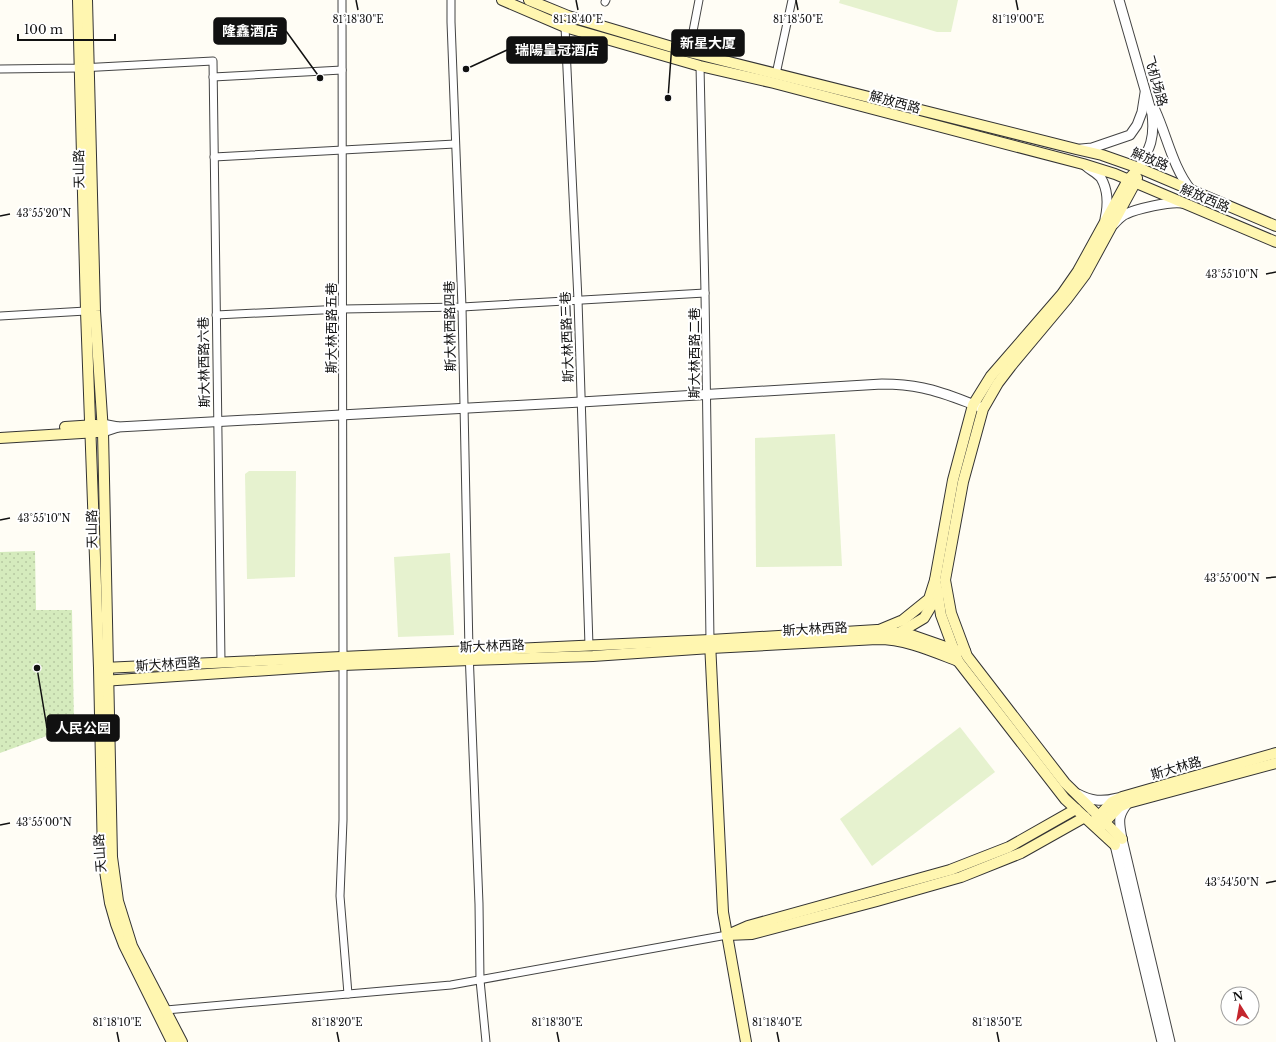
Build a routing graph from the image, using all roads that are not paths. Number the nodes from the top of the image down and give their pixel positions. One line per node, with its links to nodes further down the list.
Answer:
1 (78, 0): 13 (main road, 天山路)
2 (88, 0): 13 (main road, 天山路)
3 (342, 0): 15 (street, 斯大林西路五巷)
4 (451, 0): 19 (street, 斯大林西路四巷)
5 (502, 0): 10 (main road, 解放西路)
6 (529, 0): 11 (main road, 解放西路)
7 (700, 0): 11 (street)
8 (792, 0): 16 (street)
9 (1119, 0): 18 (street, 飞机场路)
10 (565, 27): 12 (main road, 解放西路); 33 (street, 斯大林西路三巷)
11 (689, 52): 16 (main road, 解放西路)
12 (700, 66): 24 (main road, 解放西路); 32 (street, 斯大林西路二巷)
13 (84, 68): 14 (street); 17 (street, 斯大林西路六巷); 36 (main road, 天山路); 47 (main road, 天山路)
14 (0, 69)
15 (342, 70): 17 (street); 21 (street, 斯大林西路五巷)
16 (776, 74): 20 (main road, 解放西路)
17 (213, 77): 23 (street, 斯大林西路六巷)
18 (1145, 89): 20 (street); 25 (street, 飞机场路); 27 (street)
19 (455, 144): 21 (street); 34 (street, 斯大林西路四巷)
20 (1076, 150): 22 (main road, 解放西路)
21 (342, 151): 23 (street); 35 (street, 斯大林西路五巷)
22 (1102, 155): 25 (main road, 解放路)
23 (214, 157): 37 (street, 斯大林西路六巷)
24 (1083, 164): 26 (main road, 解放西路); 29 (street)
25 (1139, 168): 26 (main road); 27 (main road, 解放路)
26 (1131, 181): 28 (main road, 解放西路); 29 (main road)
27 (1191, 190): 30 (main road, 解放路)
28 (1185, 203): 29 (street); 31 (main road, 解放西路)
29 (1107, 226): 41 (main road); 43 (main road)
30 (1276, 226)
31 (1276, 242)
32 (705, 293): 33 (street); 39 (street, 斯大林西路二巷)
33 (578, 300): 34 (street); 40 (street, 斯大林西路三巷)
34 (462, 307): 35 (street); 42 (street, 斯大林西路四巷)
35 (342, 309): 37 (street); 44 (street, 斯大林西路五巷)
36 (86, 310): 38 (street); 46 (main road, 天山路)
37 (216, 315): 45 (street, 斯大林西路六巷)
38 (0, 316)
39 (706, 394): 40 (street); 41 (street); 55 (street, 斯大林西路二巷)
40 (581, 402): 42 (street); 56 (street, 斯大林西路三巷)
41 (973, 405): 43 (street); 50 (main road)
42 (464, 408): 44 (street); 59 (street, 斯大林西路四巷)
43 (983, 409): 50 (main road)
44 (343, 414): 45 (street); 60 (street, 斯大林西路五巷)
45 (217, 422): 47 (street); 62 (street, 斯大林西路六巷)
46 (91, 428): 47 (main road); 48 (main road); 49 (main road); 63 (main road, 天山路)
47 (103, 428): 63 (main road, 天山路)
48 (0, 431)
49 (0, 438)
50 (940, 580): 51 (main road); 52 (main road); 58 (main road)
51 (938, 596): 53 (main road); 57 (main road)
52 (877, 630): 53 (main road); 55 (main road, 斯大林西路)
53 (900, 633): 54 (main road); 57 (main road)
54 (884, 639): 55 (main road, 斯大林西路); 61 (main road)
55 (710, 644): 56 (main road, 斯大林西路); 59 (main road, 斯大林西路); 72 (main road)
56 (589, 646): 59 (main road, 斯大林西路)
57 (954, 650): 58 (main road); 61 (main road)
58 (965, 651): 67 (main road)
59 (469, 655): 60 (main road, 斯大林西路); 73 (street, 斯大林西路四巷)
60 (343, 661): 62 (main road, 斯大林西路); 64 (main road, 斯大林西路); 74 (street, 斯大林西路五巷)
61 (958, 661): 69 (main road)
62 (221, 662): 63 (main road, 斯大林西路)
63 (104, 668): 64 (main road, 天山路)
64 (104, 681): 75 (main road, 天山路)
65 (1276, 753): 68 (main road, 斯大林路)
66 (1276, 763): 68 (main road, 斯大林路)
67 (1073, 792): 68 (street); 70 (main road)
68 (1125, 800): 70 (main road, 斯大林路); 71 (street)
69 (1076, 809): 70 (main road); 72 (main road)
70 (1096, 822): 71 (main road); 72 (main road, 斯大林路)
71 (1119, 842): 80 (street); 81 (street)
72 (727, 935): 73 (street); 79 (main road)
73 (480, 980): 74 (street); 78 (street, 斯大林西路四巷)
74 (348, 994): 75 (street)
75 (162, 1012): 76 (main road, 天山路); 77 (main road, 天山路)
76 (172, 1042)
77 (182, 1042)
78 (486, 1042)
79 (746, 1042)
80 (1162, 1042)
81 (1170, 1042)

